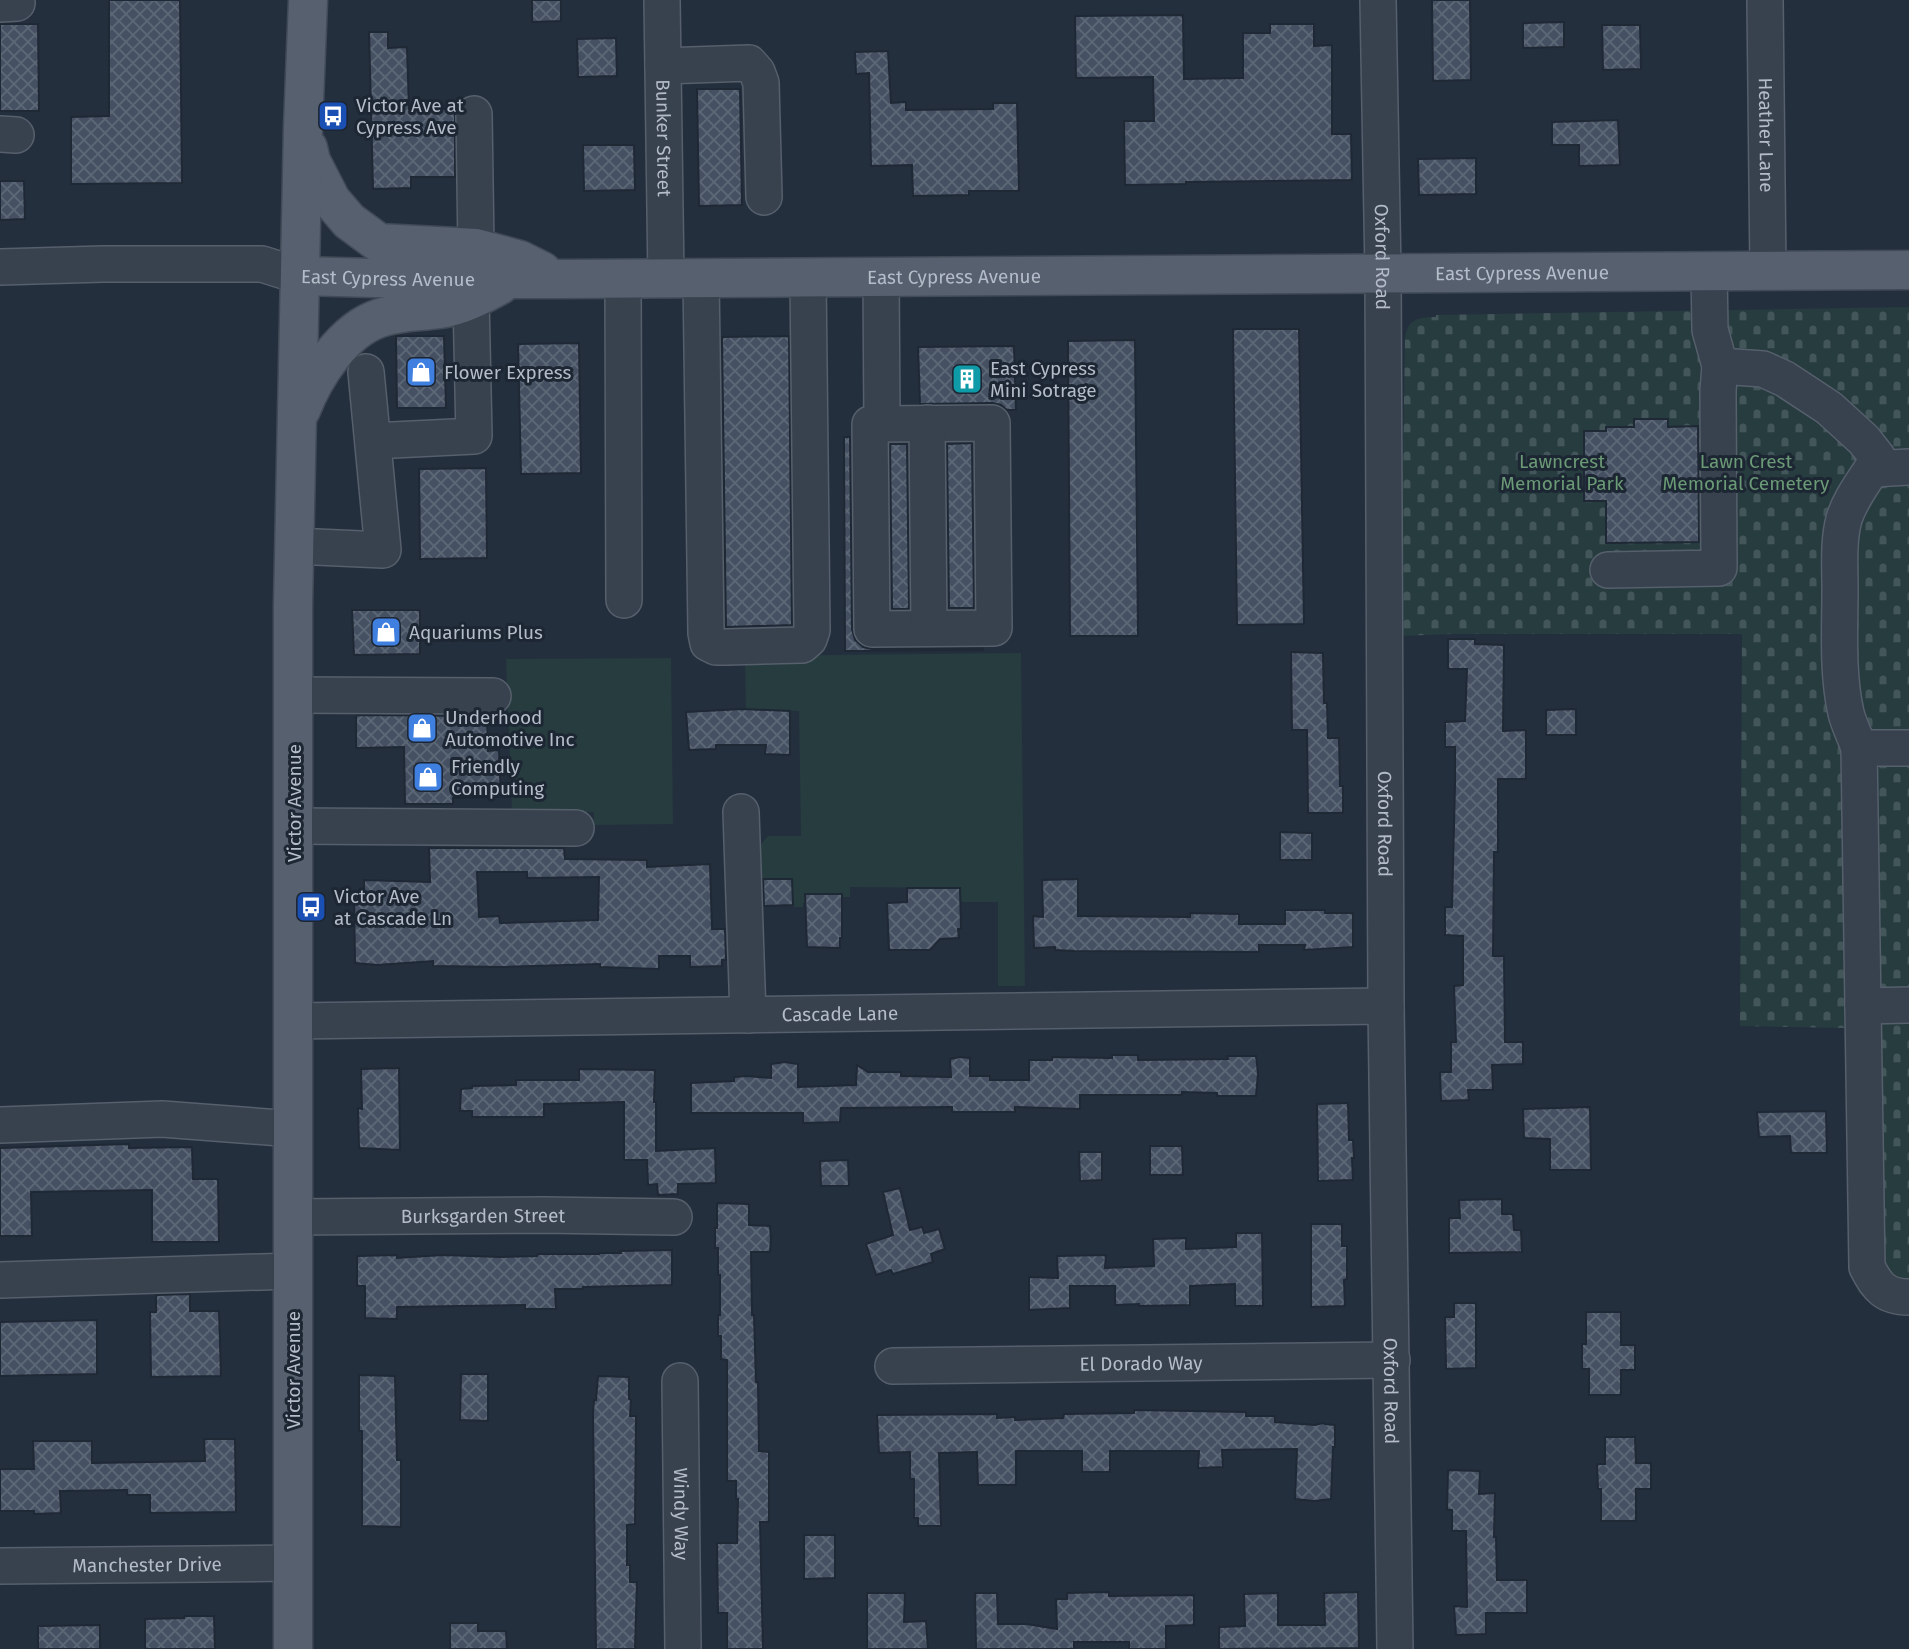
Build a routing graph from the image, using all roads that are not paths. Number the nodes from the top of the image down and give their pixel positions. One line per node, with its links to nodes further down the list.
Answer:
1 (308, 0): 7 (main road, Victor Avenue)
2 (662, 0): 5 (street, Bunker Street)
3 (1378, 0): 14 (street, Oxford Road)
4 (1765, 0): 13 (street, Heather Lane)
5 (663, 66): 8 (street); 18 (street, Bunker Street)
6 (474, 114): 9 (street)
7 (303, 127): 9 (main road); 15 (main road, Victor Avenue)
8 (764, 197)
9 (476, 248): 20 (main road)
10 (0, 267): 15 (street, East Cypress Avenue)
11 (1909, 270): 13 (main road, East Cypress Avenue)
12 (1709, 271): 13 (main road, East Cypress Avenue); 14 (main road, East Cypress Avenue); 23 (street)
13 (1768, 271)
14 (1383, 272): 17 (main road, East Cypress Avenue); 43 (street, Oxford Road)
15 (300, 276): 19 (main road, East Cypress Avenue); 25 (main road, Victor Avenue)
16 (808, 277): 17 (main road, East Cypress Avenue); 18 (main road, East Cypress Avenue); 18 (street, Bunker Street)
17 (881, 277): 26 (street)
18 (683, 278): 21 (main road, East Cypress Avenue)
19 (511, 279): 20 (main road, East Cypress Avenue); 22 (main road)
20 (560, 279): 21 (main road, East Cypress Avenue)
21 (623, 279): 33 (street)
22 (471, 299): 25 (main road); 28 (street)
23 (1720, 366): 30 (street); 32 (street)
24 (366, 372): 28 (street)
25 (296, 422): 31 (main road, Victor Avenue)
26 (882, 424): 27 (street); 34 (street)
27 (927, 424): 34 (street); 34 (street)
28 (373, 441): 31 (street)
29 (1909, 467): 30 (street)
30 (1872, 469): 37 (street)
31 (294, 546): 35 (main road, Victor Avenue)
32 (1608, 570)
33 (624, 600)
34 (929, 628)
35 (293, 695): 36 (street); 40 (main road, Victor Avenue)
36 (492, 696)
37 (1859, 748): 38 (street); 44 (street)
38 (1909, 748)
39 (741, 812): 45 (street)
40 (294, 826): 41 (street); 46 (main road, Victor Avenue)
41 (576, 828)
42 (1909, 1005): 44 (street)
43 (1386, 1006): 45 (street, Cascade Lane); 54 (street, Oxford Road)
44 (1863, 1006): 53 (street)
45 (748, 1015): 46 (street, Cascade Lane)
46 (294, 1021): 48 (main road, Victor Avenue)
47 (0, 1125): 48 (street)
48 (294, 1129): 49 (main road, Victor Avenue)
49 (292, 1217): 50 (street, Burksgarden Street); 51 (main road, Victor Avenue)
50 (674, 1217)
51 (292, 1271): 52 (street); 57 (main road, Victor Avenue)
52 (0, 1280)
53 (1909, 1297)
54 (1392, 1360): 55 (street, El Dorado Way); 61 (street, Oxford Road)
55 (892, 1366)
56 (680, 1381): 60 (street, Windy Way)
57 (293, 1563): 58 (street, Manchester Drive); 59 (main road, Victor Avenue)
58 (0, 1566)
59 (293, 1649)
60 (683, 1649)
61 (1395, 1649)

